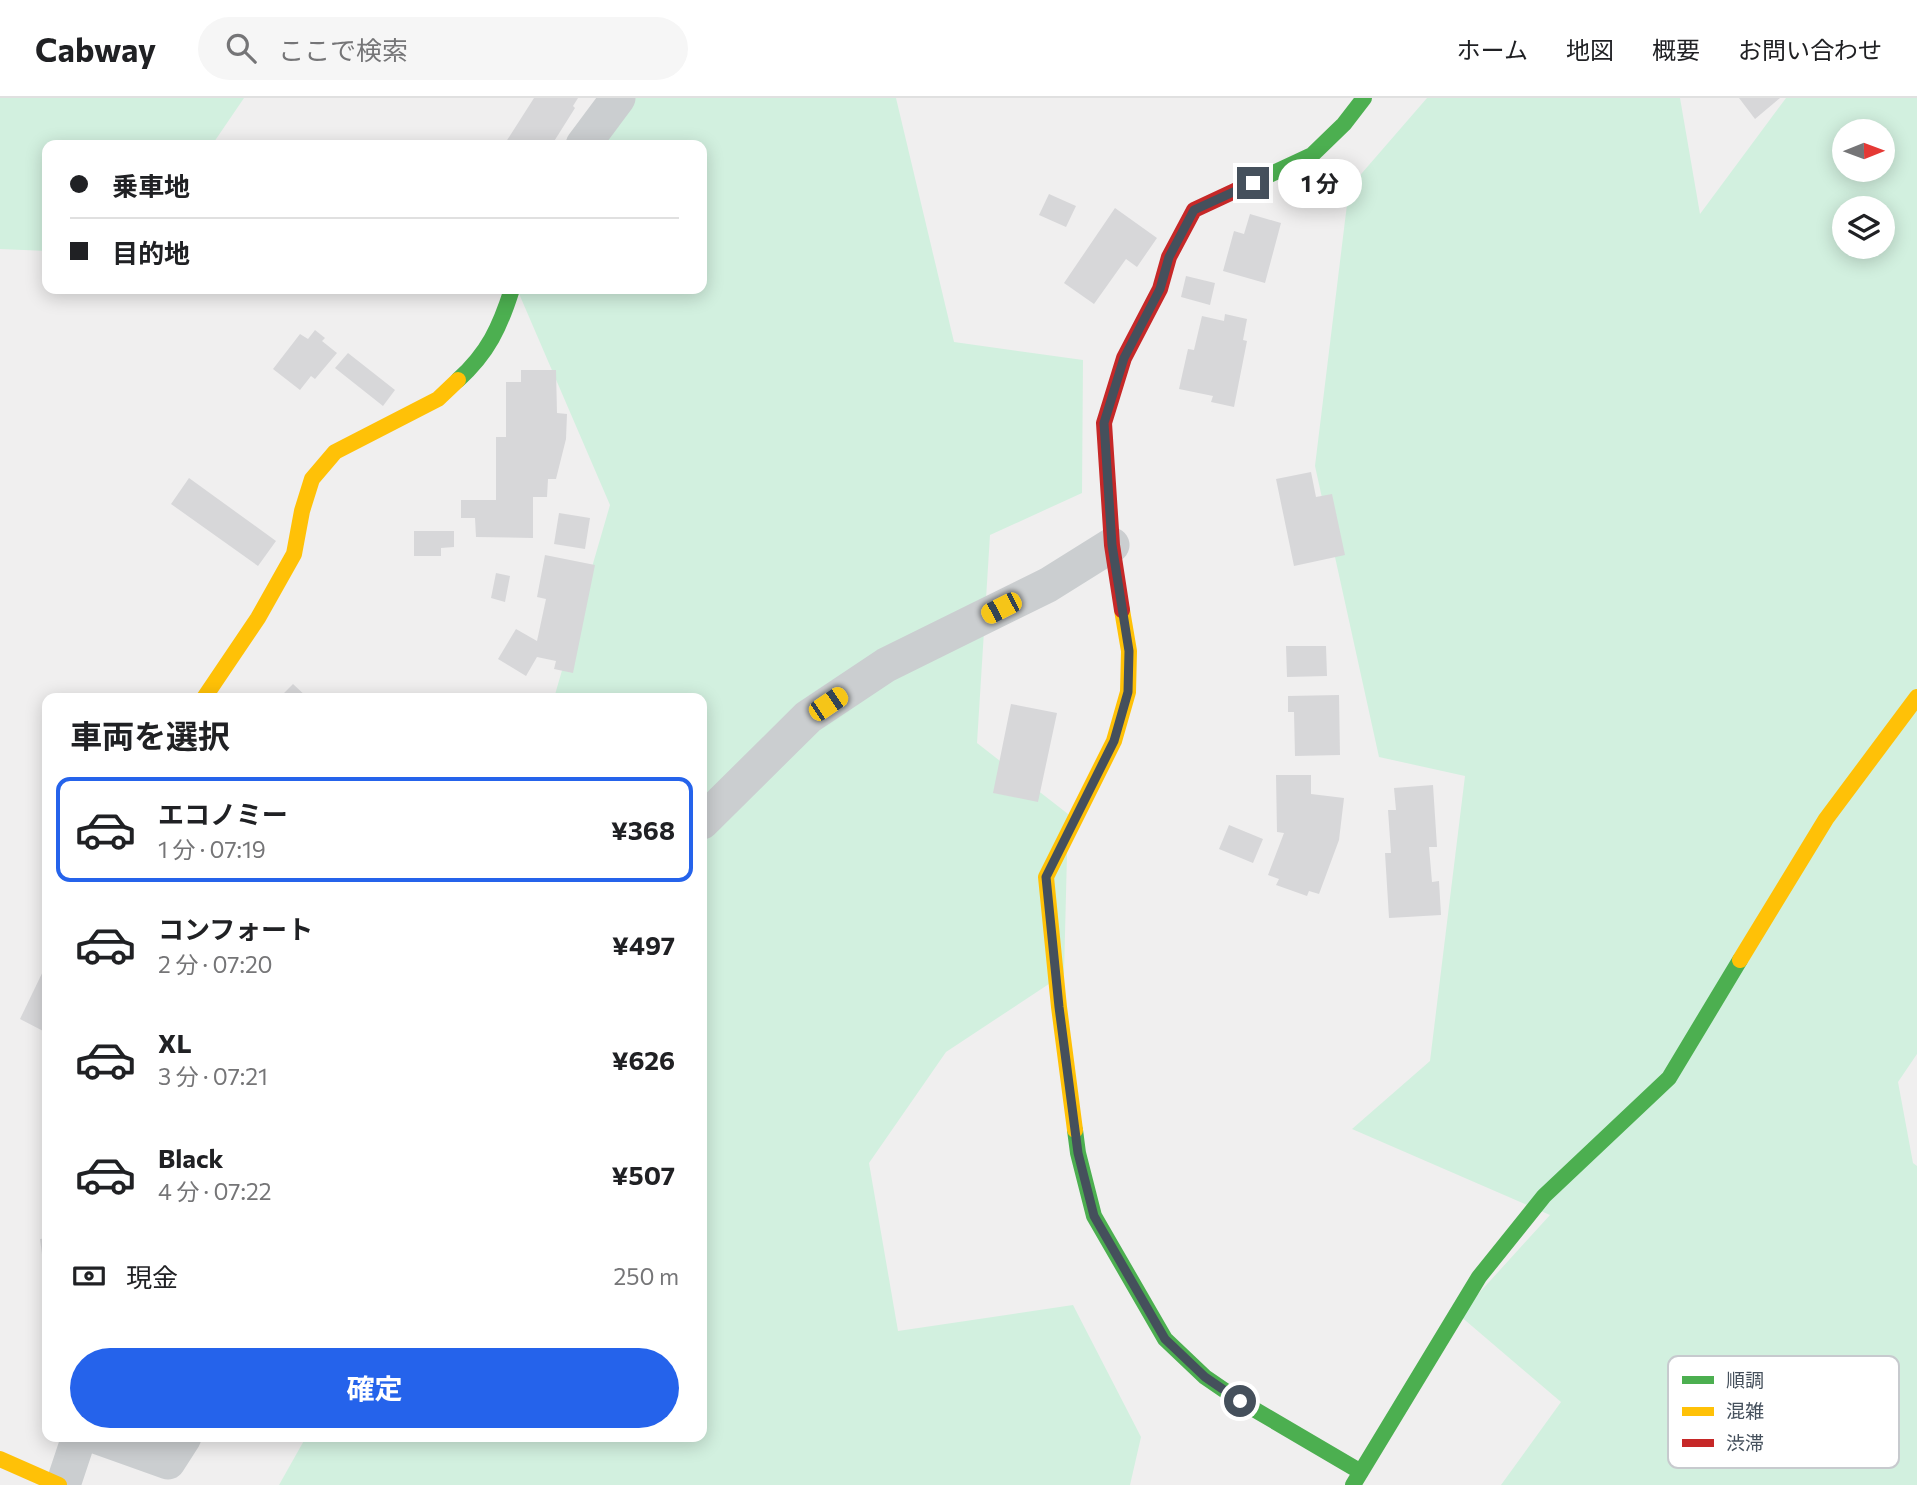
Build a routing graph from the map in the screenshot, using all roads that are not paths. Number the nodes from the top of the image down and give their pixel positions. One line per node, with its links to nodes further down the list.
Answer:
1 (618, 98): 3 (street)
2 (1364, 98): 5 (street)
3 (587, 140)
4 (510, 294): 6 (street)
5 (1112, 545): 8 (street); 13 (street)
6 (207, 693)
7 (1917, 696): 13 (street)
8 (707, 817)
9 (77, 1442): 14 (street)
10 (112, 1442): 11 (street)
11 (181, 1442)
12 (0, 1459): 14 (street)
13 (1357, 1478)
14 (61, 1485)

